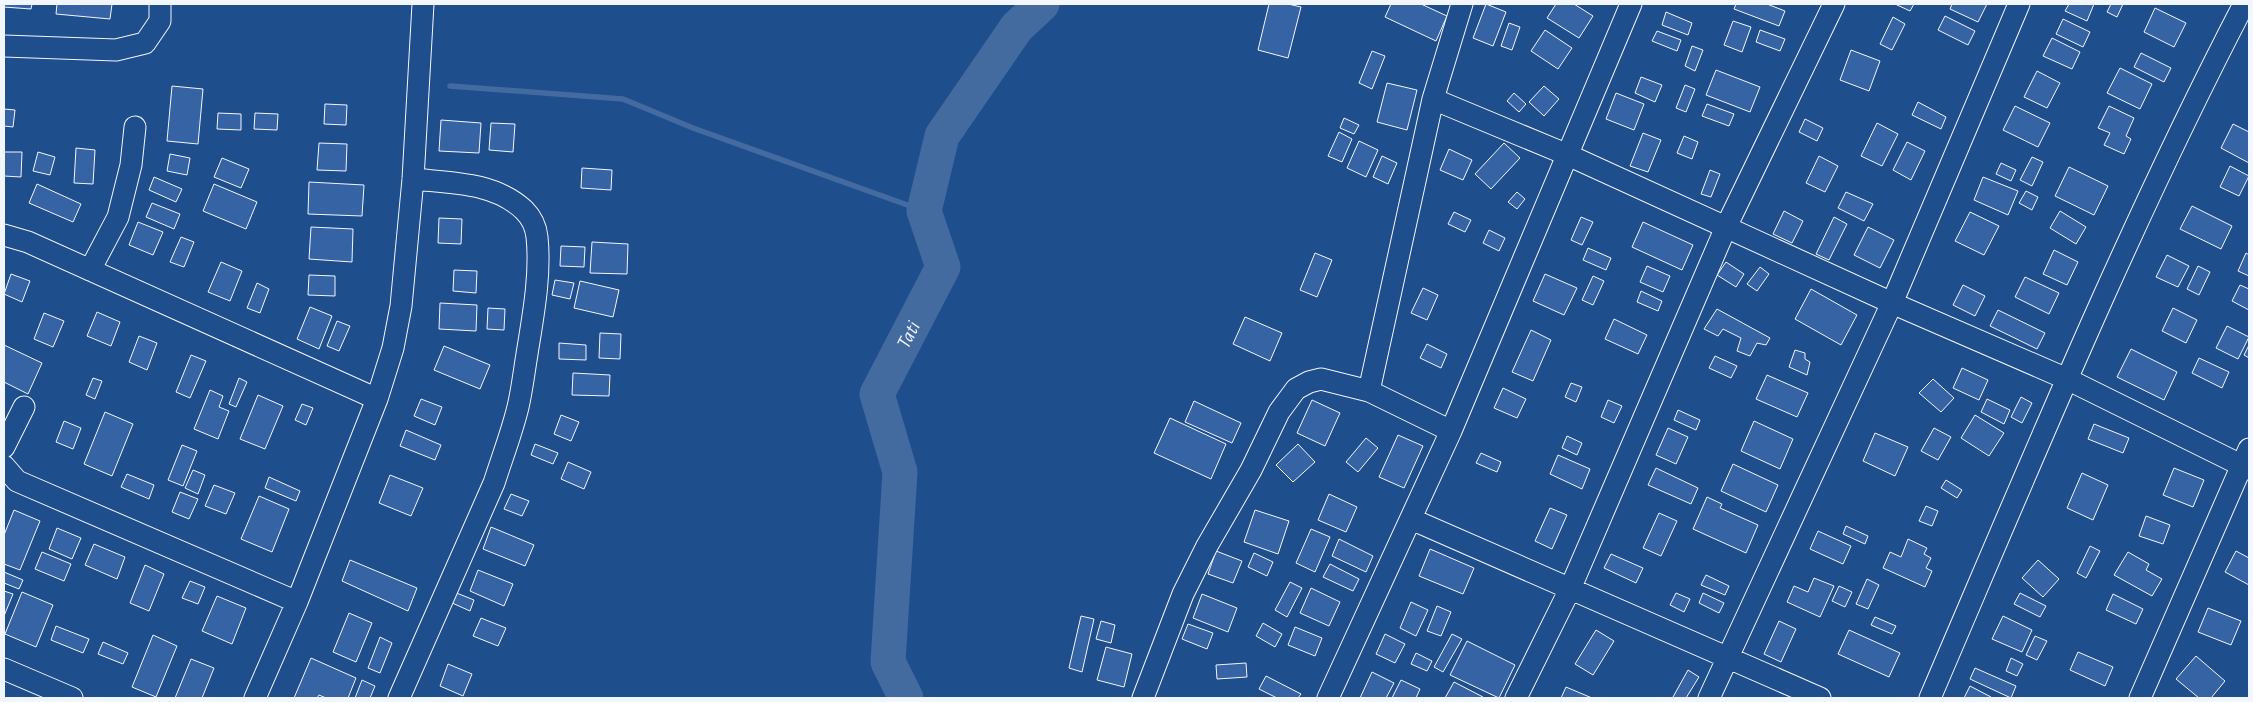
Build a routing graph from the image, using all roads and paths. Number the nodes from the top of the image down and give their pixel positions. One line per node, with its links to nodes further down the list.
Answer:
1 (160, 4): 8 (street)
2 (423, 4): 12 (street)
3 (1462, 4): 9 (street)
4 (1631, 4): 11 (street)
5 (1834, 4): 13 (street)
6 (2019, 4): 16 (street)
7 (2244, 4): 17 (street)
8 (4, 46)
9 (1433, 99): 11 (street); 18 (street)
10 (135, 127): 15 (street)
11 (1568, 155): 13 (street); 21 (street)
12 (412, 179): 19 (street); 32 (street)
13 (1726, 227): 16 (street); 26 (street)
14 (4, 235): 15 (street)
15 (90, 270): 19 (street)
16 (1892, 303): 17 (street); 28 (street)
17 (2067, 379): 23 (street); 38 (street)
18 (1369, 390): 21 (street); 33 (street)
19 (378, 399): 27 (street)
20 (24, 407): 22 (street)
21 (1451, 431): 25 (street)
22 (4, 447)
23 (2247, 461): 39 (street)
24 (4, 466): 27 (street)
25 (1412, 519): 26 (street); 34 (street)
26 (1570, 589): 28 (street); 35 (street)
27 (296, 602): 31 (street)
28 (1728, 658): 36 (street); 37 (street)
29 (4, 669): 30 (street)
30 (72, 698)
31 (255, 698)
32 (399, 698)
33 (1143, 698)
34 (1328, 698)
35 (1516, 698)
36 (1709, 698)
37 (1820, 698)
38 (1930, 698)
39 (2140, 698)

